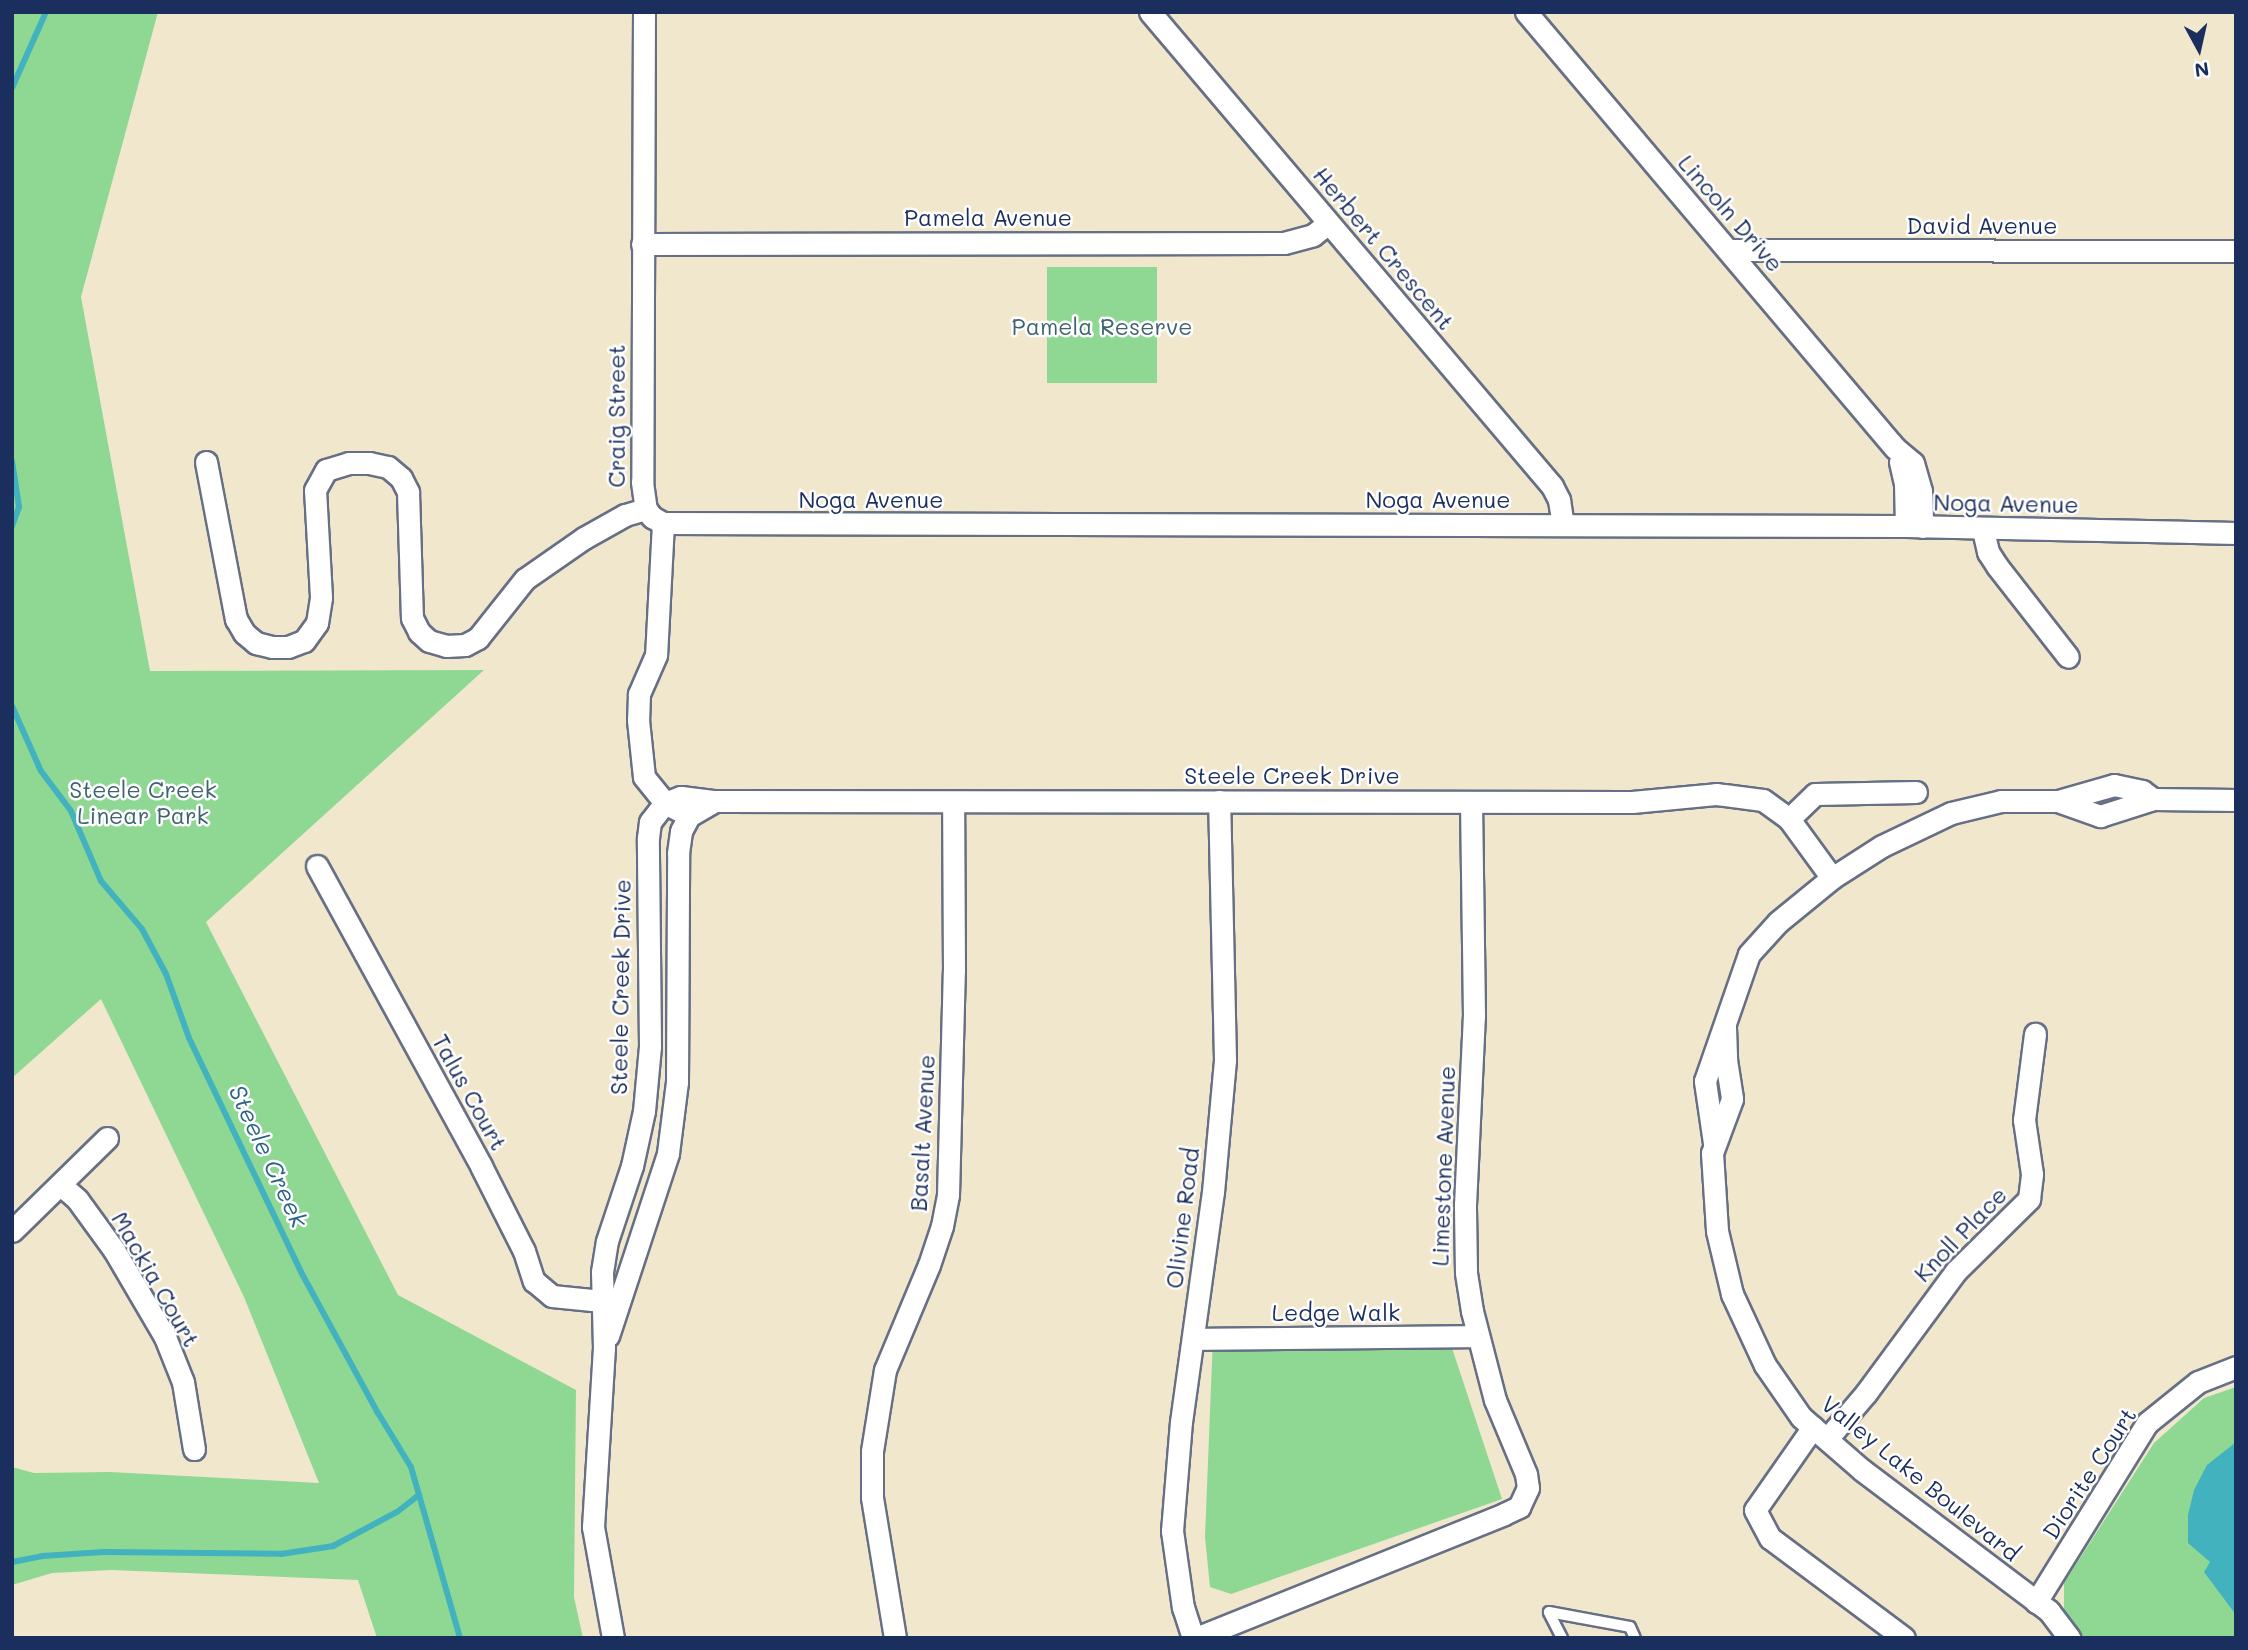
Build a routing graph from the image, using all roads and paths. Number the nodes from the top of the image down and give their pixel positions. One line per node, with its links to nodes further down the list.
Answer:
1 (644, 12): 5 (street, Craig Street)
2 (1150, 12): 4 (street, Herbert Crescent)
3 (1526, 12): 6 (street, Lincoln Drive)
4 (1327, 224): 5 (street, Pamela Avenue); 11 (street, Herbert Crescent)
5 (642, 244): 9 (street, Craig Street)
6 (1728, 250): 7 (street, David Avenue); 12 (street, Lincoln Drive)
7 (2236, 251)
8 (206, 462): 9 (street, Craig Street)
9 (646, 509): 10 (street)
10 (663, 523): 11 (street, Noga Avenue); 22 (street)
11 (1563, 525): 12 (street, Noga Avenue)
12 (1914, 527): 13 (street, Noga Avenue)
13 (1983, 530): 14 (street, Noga Avenue); 15 (street)
14 (2236, 533)
15 (2068, 657)
16 (1916, 792): 24 (street)
17 (2236, 800): 26 (street, Valley Lake Boulevard)
18 (715, 801): 20 (street, Steele Creek Drive); 22 (street, Steele Creek Drive); 23 (street)
19 (1219, 801): 20 (street, Steele Creek Drive); 21 (street, Steele Creek Drive); 33 (street, Olivine Road)
20 (953, 802): 39 (street, Basalt Avenue)
21 (1471, 802): 24 (street, Steele Creek Drive); 32 (street, Limestone Avenue)
22 (665, 803): 23 (street); 31 (street, Steele Creek Drive)
23 (689, 816): 34 (street, Steele Creek Drive)
24 (1789, 819): 26 (street, Steele Creek Drive)
25 (317, 866): 31 (street, Talus Court)
26 (1832, 878): 36 (street, Valley Lake Boulevard)
27 (2035, 1034): 36 (street, Knoll Place)
28 (107, 1138): 29 (street)
29 (62, 1186): 30 (street); 37 (street, Mackia Court)
30 (12, 1231)
31 (602, 1301): 34 (street, Steele Creek Drive)
32 (1478, 1336): 33 (street, Ledge Walk); 42 (street, Limestone Avenue)
33 (1194, 1339): 42 (street, Olivine Road)
34 (604, 1348): 41 (street, Steele Creek Drive)
35 (2236, 1367): 38 (street, Diorite Court)
36 (1820, 1433): 38 (street, Valley Lake Boulevard); 40 (street, Knoll Place)
37 (194, 1449)
38 (2036, 1601): 45 (street, Valley Lake Boulevard)
39 (895, 1633)
40 (1895, 1635)
41 (613, 1638)
42 (1194, 1638)
43 (1562, 1638): 44 (lane)
44 (1636, 1638)
45 (2069, 1638)

